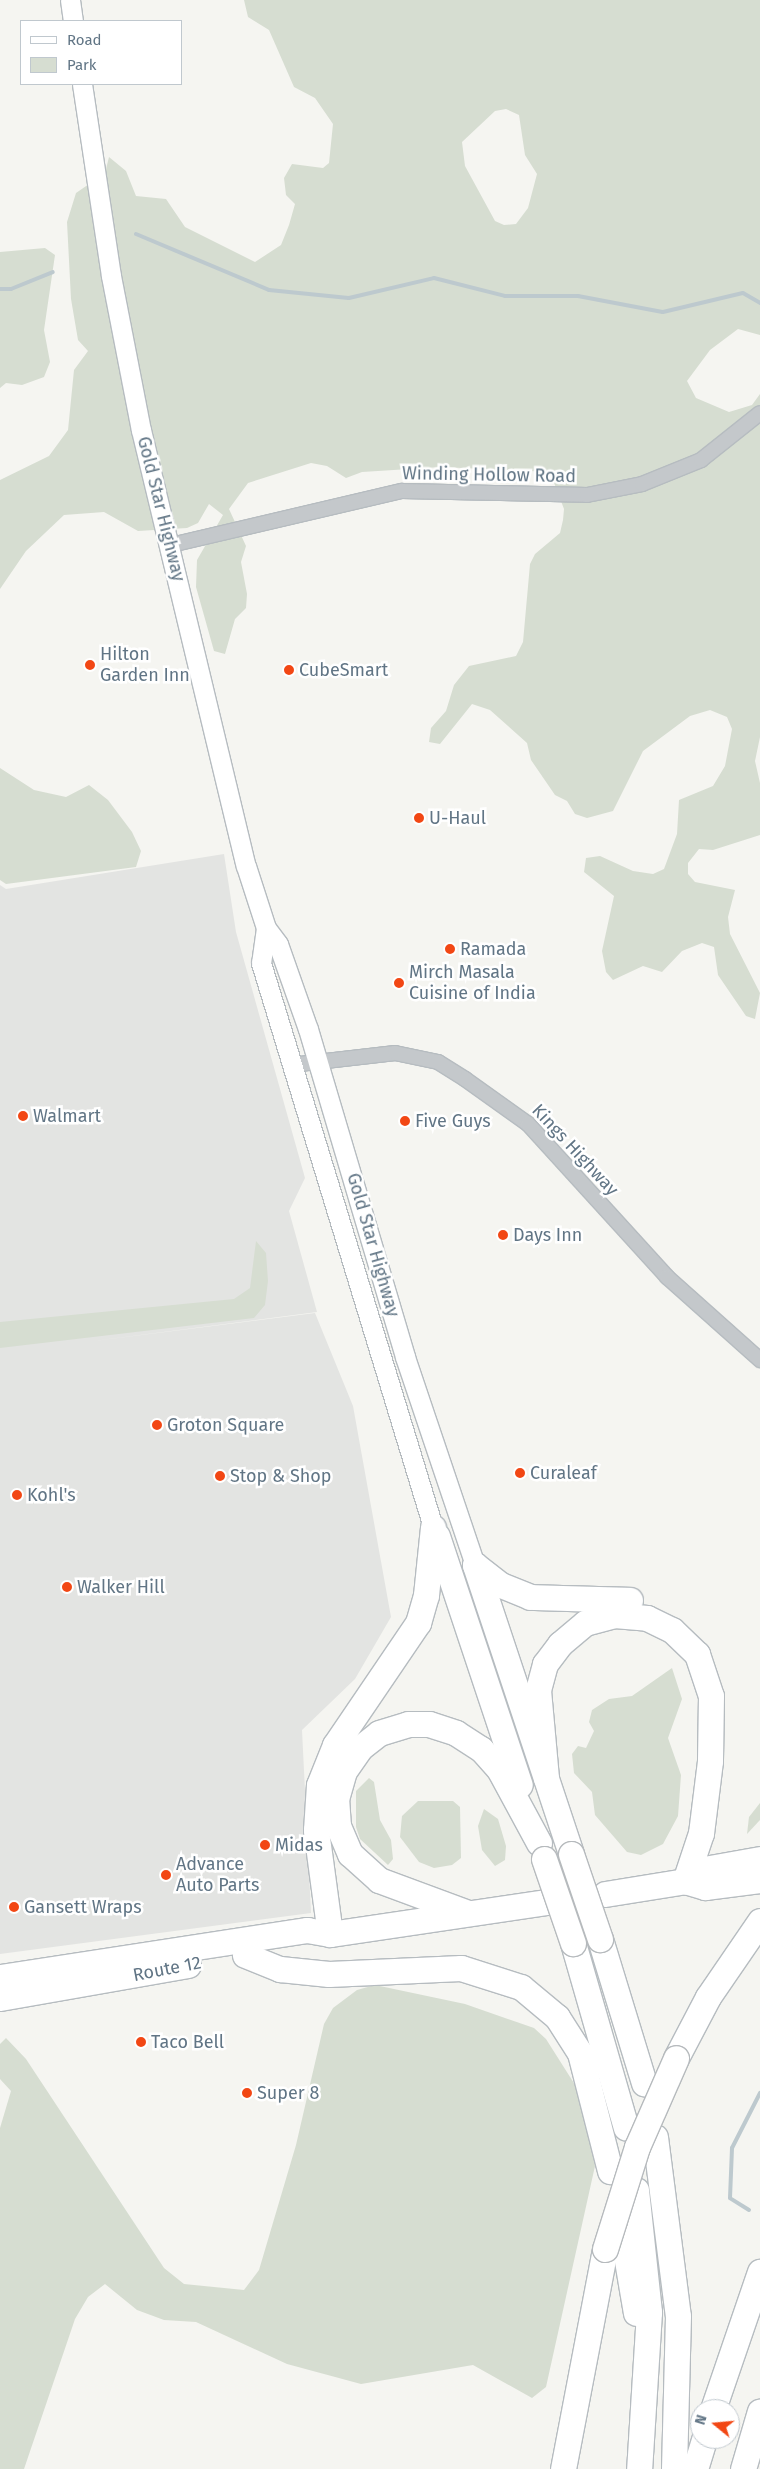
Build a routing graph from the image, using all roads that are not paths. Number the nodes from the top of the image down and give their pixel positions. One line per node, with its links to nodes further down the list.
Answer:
1 (70, 0): 2 (main road)
2 (73, 20)
3 (82, 85): 5 (main road, Gold Star Highway)
4 (760, 413): 5 (street, Winding Hollow Road)
5 (172, 545): 6 (main road, Gold Star Highway)
6 (266, 928): 7 (main road, Gold Star Highway); 8 (main road, Gold Star Highway)
7 (318, 1060): 8 (street, Kings Highway); 9 (street, Kings Highway); 11 (main road, Gold Star Highway)
8 (291, 1065): 10 (main road, Gold Star Highway)
9 (760, 1360)
10 (433, 1527): 14 (highway); 22 (highway)
11 (475, 1564): 12 (highway); 13 (highway)
12 (710, 1761): 13 (highway); 17 (highway)
13 (546, 1778): 26 (highway, bridge)
14 (542, 1851): 20 (highway); 27 (highway, bridge)
15 (760, 1859): 17 (highway)
16 (760, 1880): 17 (highway)
17 (685, 1881): 18 (highway)
18 (605, 1894)
19 (547, 1902): 20 (highway, Route 12)
20 (472, 1914): 22 (highway, Route 12)
21 (755, 1928): 31 (highway, bridge)
22 (330, 1934): 23 (highway, Route 12); 24 (highway, Route 12)
23 (245, 1955): 25 (highway, Route 12); 29 (highway)
24 (0, 1977)
25 (0, 1998)
26 (644, 2083)
27 (626, 2128)
28 (655, 2136): 39 (highway)
29 (610, 2171)
30 (636, 2190): 35 (highway)
31 (614, 2243): 35 (highway); 37 (highway)
32 (760, 2272): 33 (highway)
33 (717, 2399)
34 (760, 2411): 41 (highway)
35 (645, 2425): 38 (highway)
36 (701, 2449): 40 (highway)
37 (563, 2469)
38 (639, 2469)
39 (674, 2469)
40 (695, 2469)
41 (743, 2469)

